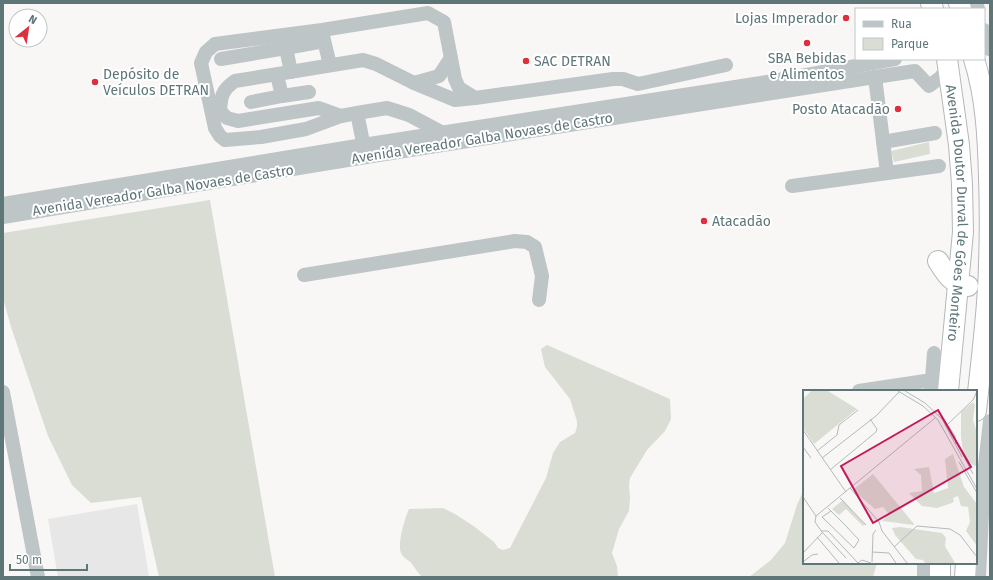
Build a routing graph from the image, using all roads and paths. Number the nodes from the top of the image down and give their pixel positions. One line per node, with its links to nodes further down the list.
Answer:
1 (323, 35): 2 (street); 3 (street); 8 (street); 22 (street)
2 (286, 48): 4 (street); 10 (street)
3 (451, 58): 12 (street); 15 (street)
4 (221, 59)
5 (888, 60): 20 (street, Avenida Vereador Galba Novaes de Castro)
6 (983, 60): 31 (highway, Avenida Doutor Durval de Góes Monteiro)
7 (948, 63): 11 (street, Avenida Vereador Galba Novaes de Castro); 33 (highway, Avenida Doutor Durval de Góes Monteiro)
8 (330, 65): 10 (street); 12 (street)
9 (726, 65): 15 (street)
10 (284, 74): 14 (street); 19 (street)
11 (875, 77): 23 (street); 24 (street, Avenida Vereador Galba Novaes de Castro)
12 (414, 83): 15 (street)
13 (309, 92): 14 (street)
14 (282, 96): 16 (street)
15 (475, 98)
16 (251, 102)
17 (357, 113): 18 (street); 20 (street); 24 (street)
18 (341, 116): 19 (street); 22 (street)
19 (258, 117): 22 (street)
20 (441, 132): 24 (street, Avenida Vereador Galba Novaes de Castro)
21 (936, 133): 23 (street)
22 (261, 137)
23 (883, 142): 26 (street)
24 (365, 151): 28 (street, Avenida Vereador Galba Novaes de Castro); 29 (street, Avenida Vereador Galba Novaes de Castro)
25 (939, 166): 26 (street)
26 (887, 173): 27 (street)
27 (792, 186)
28 (3, 204)
29 (3, 217)
30 (938, 261): 33 (highway)
31 (989, 266): 33 (highway); 35 (highway, Avenida Doutor Durval de Góes Monteiro)
32 (304, 275): 34 (street)
33 (959, 284): 39 (highway, Avenida Doutor Durval de Góes Monteiro)
34 (539, 300)
35 (987, 337): 41 (highway, Avenida Doutor Durval de Góes Monteiro)
36 (934, 353): 37 (street)
37 (932, 385): 38 (street)
38 (871, 390)
39 (948, 390)
40 (3, 392): 46 (street)
41 (977, 404)
42 (990, 421): 50 (street)
43 (924, 564): 47 (street)
44 (940, 564): 48 (highway)
45 (966, 564): 49 (highway)
46 (38, 577)
47 (924, 577)
48 (940, 577)
49 (966, 577)
50 (979, 577)

